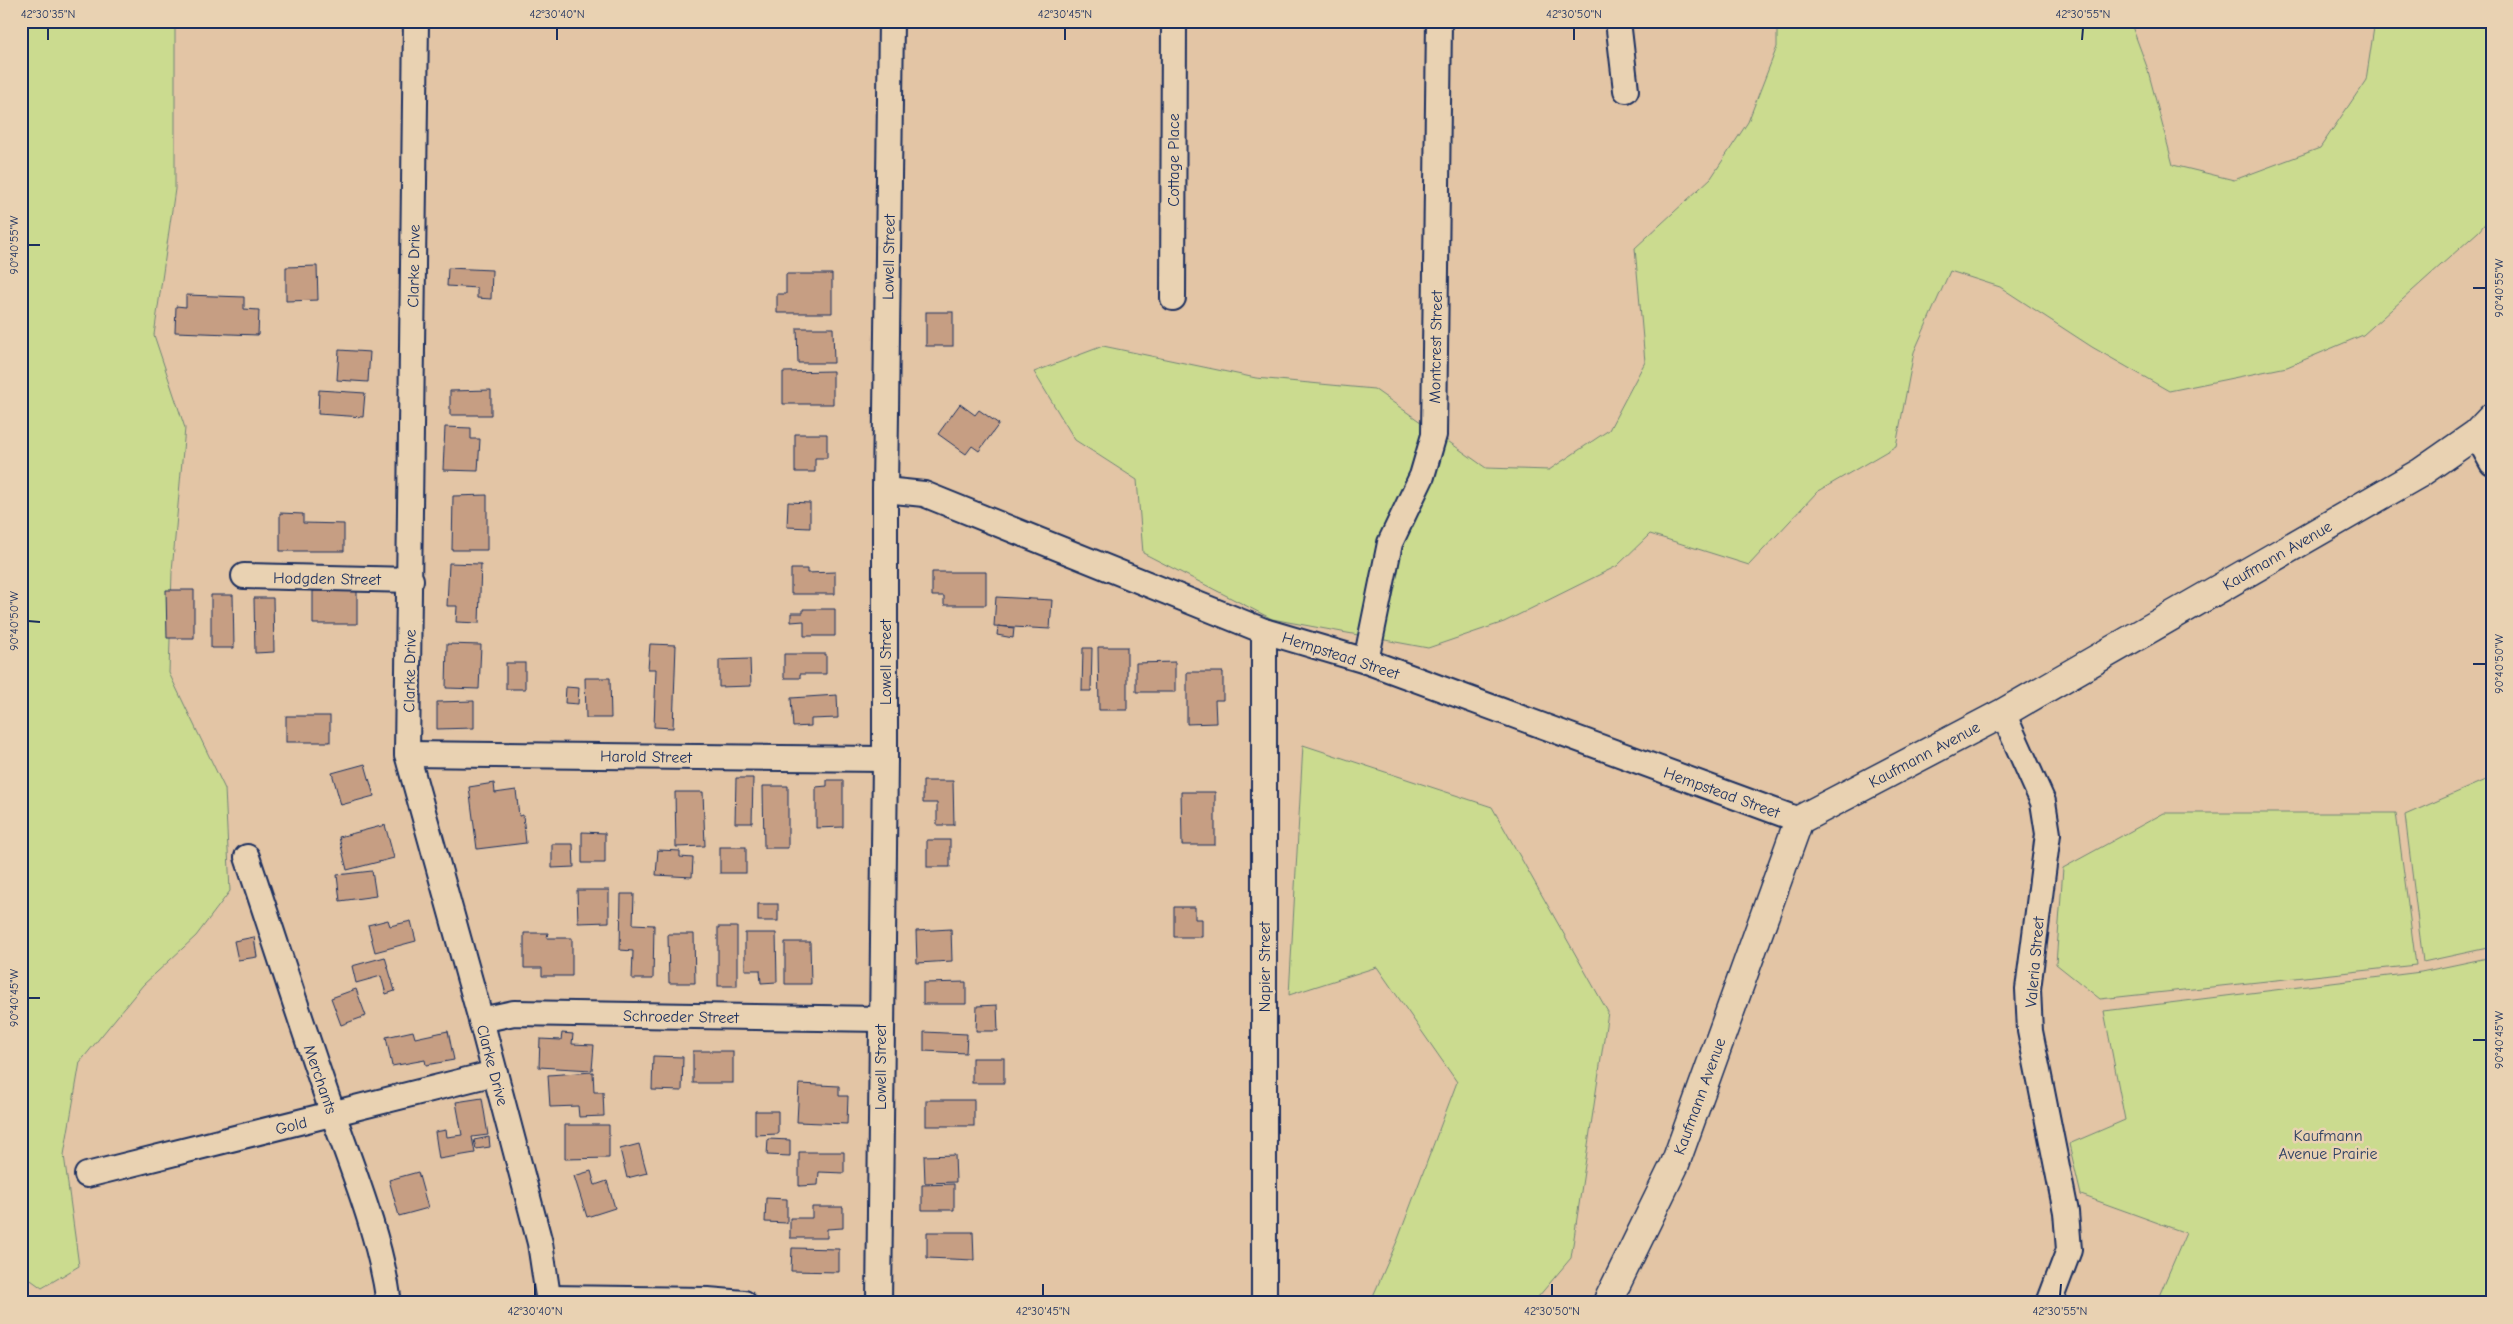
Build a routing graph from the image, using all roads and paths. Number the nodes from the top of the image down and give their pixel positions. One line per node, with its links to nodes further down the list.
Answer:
1 (416, 21): 12 (street, Clarke Drive)
2 (891, 21): 10 (street, Lowell Street)
3 (1174, 21): 7 (street, Cottage Place)
4 (1439, 21): 14 (street, Montcrest Street)
5 (1618, 21): 6 (street)
6 (1626, 90)
7 (1173, 298)
8 (2484, 426): 9 (street); 15 (main road, Kaufmann Avenue)
9 (2492, 463)
10 (885, 490): 13 (street, Hempstead Street); 17 (street, Lowell Street)
11 (244, 576): 12 (street, Hodgden Street)
12 (410, 580): 16 (street, Clarke Drive)
13 (1264, 631): 14 (street, Hempstead Street); 29 (street, Napier Street)
14 (1366, 661): 18 (street, Hempstead Street)
15 (2002, 713): 18 (main road, Kaufmann Avenue); 31 (street, Valeria Street)
16 (407, 754): 17 (street, Harold Street); 21 (street, Clarke Drive)
17 (885, 759): 20 (street, Lowell Street)
18 (1799, 820): 30 (main road, Kaufmann Avenue)
19 (247, 858): 23 (street, Merchants)
20 (881, 1019): 21 (street, Schroeder Street); 28 (street, Lowell Street)
21 (481, 1020): 22 (street, Clarke Drive)
22 (495, 1073): 23 (street, Gold); 25 (street, Clarke Drive)
23 (333, 1115): 24 (street, Gold); 26 (street, Merchants)
24 (87, 1175)
25 (549, 1300): 27 (street)
26 (389, 1303)
27 (744, 1303)
28 (879, 1303)
29 (1264, 1303)
30 (1607, 1303)
31 (2050, 1303)

